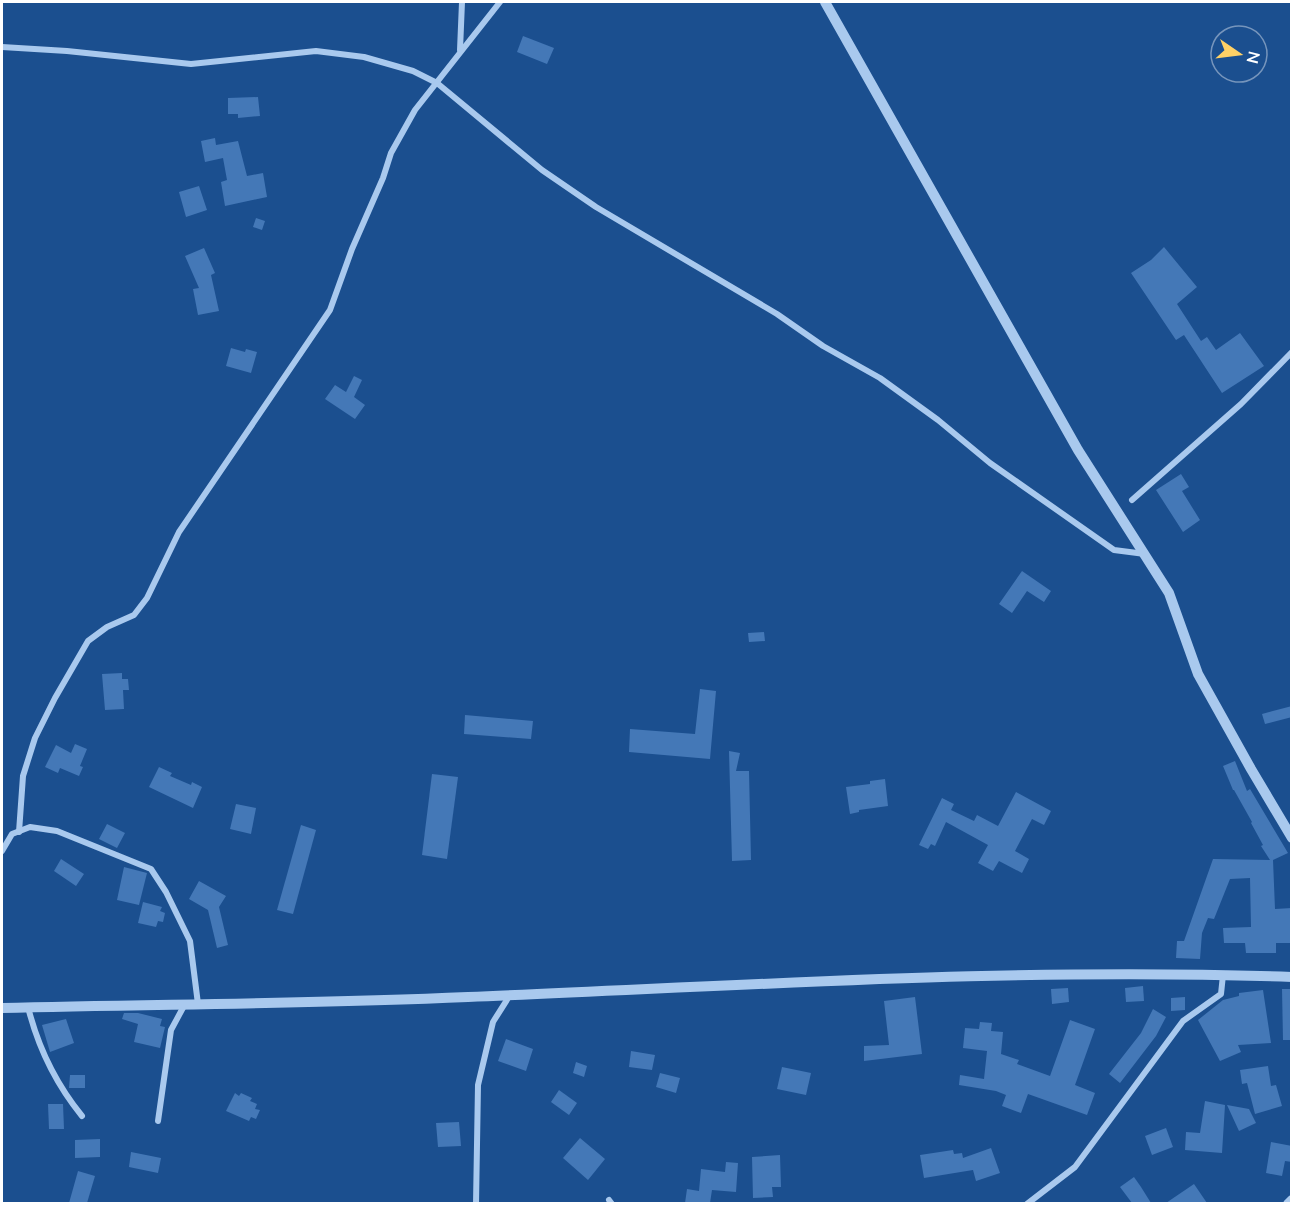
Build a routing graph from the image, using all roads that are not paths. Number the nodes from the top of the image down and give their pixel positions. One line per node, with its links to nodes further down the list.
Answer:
1 (462, 2): 5 (street)
2 (500, 2): 5 (street)
3 (825, 2): 9 (street)
4 (2, 47): 6 (street)
5 (460, 50): 6 (street)
6 (437, 83): 9 (street); 10 (street)
7 (1292, 352): 8 (street)
8 (1132, 500)
9 (1146, 554): 11 (street)
10 (19, 832): 12 (street); 17 (street)
11 (1292, 838)
12 (2, 851)
13 (1223, 975): 14 (street); 15 (street); 24 (street)
14 (1292, 977)
15 (510, 995): 17 (street); 23 (street)
16 (186, 1004): 17 (street); 18 (street); 21 (street)
17 (198, 1004)
18 (28, 1007): 19 (street); 20 (street)
19 (2, 1008)
20 (82, 1116)
21 (158, 1120)
22 (1292, 1200): 25 (street)
23 (476, 1203)
24 (1027, 1203)
25 (1288, 1203)

